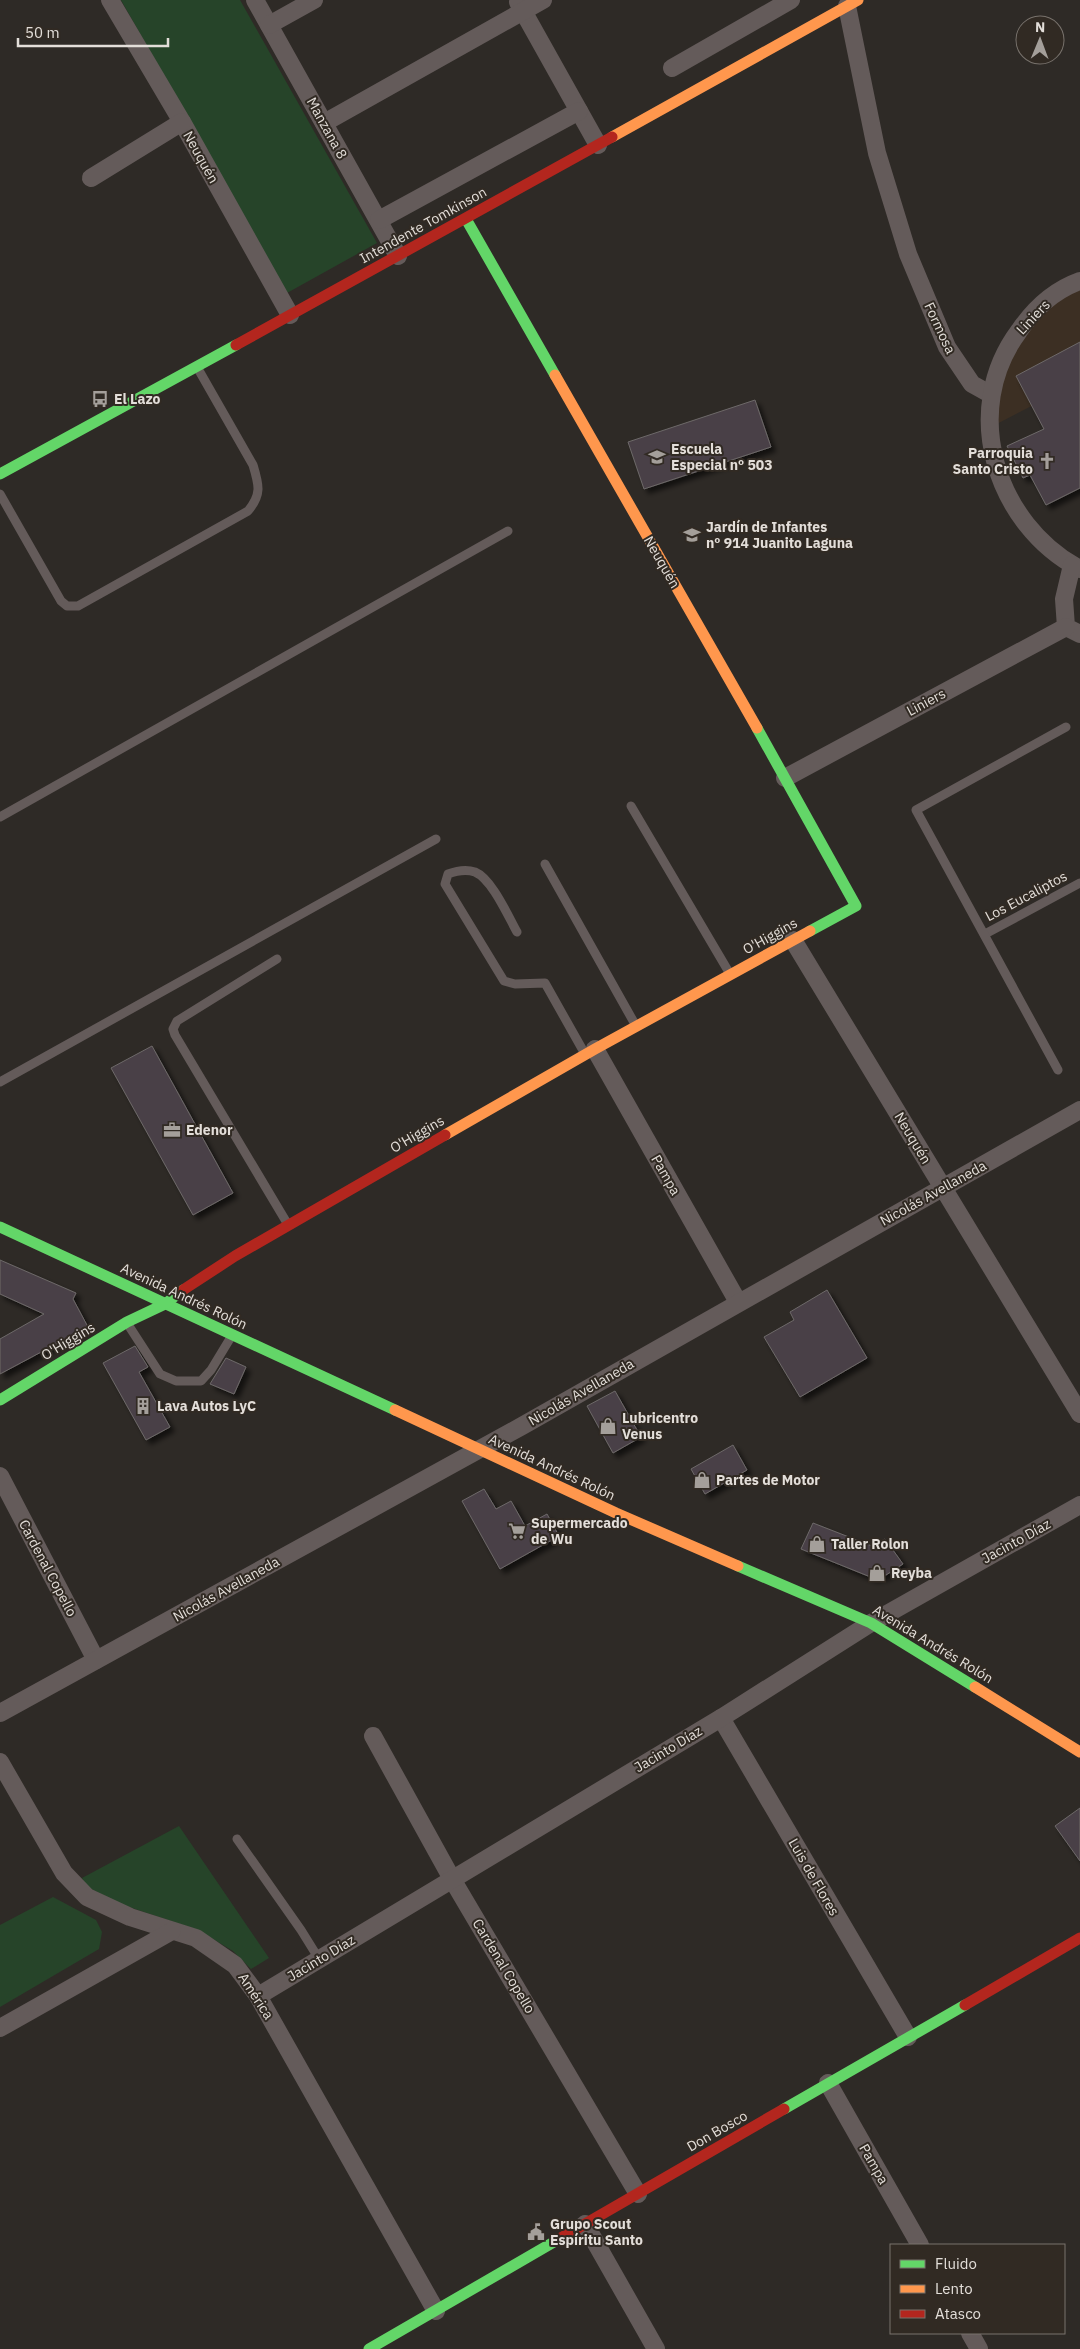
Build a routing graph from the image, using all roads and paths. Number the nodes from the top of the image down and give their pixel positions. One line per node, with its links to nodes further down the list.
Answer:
1 (110, 0): 11 (street, Neuquén)
2 (255, 0): 8 (street, Manzana 8)
3 (314, 0): 8 (street)
4 (543, 0): 7 (street)
5 (791, 0): 9 (street)
6 (853, 3): 13 (street, Intendente Tomkinson); 21 (street, Formosa)
7 (520, 5): 10 (street); 12 (street)
8 (269, 25): 12 (street, Manzana 8)
9 (672, 68)
10 (579, 111): 13 (street); 16 (street)
11 (182, 122): 14 (street); 19 (street, Neuquén)
12 (324, 123): 16 (street, Manzana 8)
13 (598, 145): 15 (street, Intendente Tomkinson)
14 (90, 178)
15 (466, 219): 17 (street, Intendente Tomkinson); 28 (street, Neuquén)
16 (379, 220): 17 (street, Manzana 8)
17 (398, 256): 19 (street, Intendente Tomkinson)
18 (1080, 280): 21 (street, Liniers)
19 (290, 315): 20 (street, Intendente Tomkinson)
20 (196, 366): 22 (street, Intendente Tomkinson); 23 (lane)
21 (990, 394): 25 (street)
22 (0, 474)
23 (0, 494)
24 (508, 531): 30 (lane)
25 (1076, 567): 26 (street)
26 (1073, 631): 28 (street, Liniers)
27 (1066, 727): 36 (lane)
28 (785, 778): 34 (street, Neuquén)
29 (631, 806): 39 (lane)
30 (0, 817)
31 (436, 839): 43 (lane)
32 (545, 864): 40 (lane)
33 (1080, 883): 36 (lane, Los Eucaliptos)
34 (856, 906): 37 (street, O'Higgins)
35 (517, 932): 41 (lane)
36 (985, 934): 42 (lane)
37 (793, 940): 39 (street, O'Higgins); 45 (street, Neuquén)
38 (277, 959): 46 (lane)
39 (730, 974): 40 (street, O'Higgins)
40 (636, 1026): 41 (street, O'Higgins)
41 (590, 1051): 46 (street, O'Higgins); 48 (street, Pampa)
42 (1058, 1070)
43 (0, 1082)
44 (1080, 1110): 45 (street, Nicolás Avellaneda)
45 (943, 1187): 48 (street, Nicolás Avellaneda); 53 (street, Neuquén)
46 (289, 1225): 49 (street, O'Higgins)
47 (2, 1232): 49 (street, Avenida Andrés Rolón)
48 (738, 1302): 54 (street, Nicolás Avellaneda)
49 (165, 1304): 50 (street, O'Higgins); 51 (street, Avenida Andrés Rolón)
50 (127, 1322): 51 (lane); 52 (street, O'Higgins)
51 (232, 1335): 54 (street, Avenida Andrés Rolón)
52 (0, 1400)
53 (1080, 1414)
54 (478, 1449): 57 (street, Avenida Andrés Rolón); 58 (street, Nicolás Avellaneda)
55 (0, 1476): 58 (street, Cardenal Copello)
56 (1080, 1505): 57 (street, Jacinto Díaz)
57 (871, 1623): 60 (street, Jacinto Díaz); 62 (street, Avenida Andrés Rolón)
58 (96, 1660): 59 (street, Nicolás Avellaneda)
59 (0, 1714)
60 (721, 1718): 65 (street, Jacinto Díaz); 71 (street, Luis de Flores)
61 (373, 1736): 65 (street, Cardenal Copello)
62 (1080, 1752)
63 (0, 1762): 66 (street, América)
64 (237, 1839): 68 (lane)
65 (452, 1879): 68 (street, Jacinto Díaz); 73 (street, Cardenal Copello)
66 (172, 1931): 69 (street, América); 70 (street)
67 (1080, 1938): 71 (street, Don Bosco)
68 (319, 1960): 69 (street, Jacinto Díaz)
69 (258, 1996): 76 (street, América)
70 (0, 2028)
71 (908, 2038): 72 (street, Don Bosco)
72 (828, 2084): 73 (street, Don Bosco); 75 (street, Pampa)
73 (638, 2194): 74 (street, Don Bosco)
74 (585, 2224): 76 (street, Don Bosco); 79 (street)
75 (919, 2244)
76 (436, 2310): 78 (street, Don Bosco)
77 (971, 2334): 80 (street)
78 (369, 2349)
79 (656, 2349)
80 (979, 2349)

